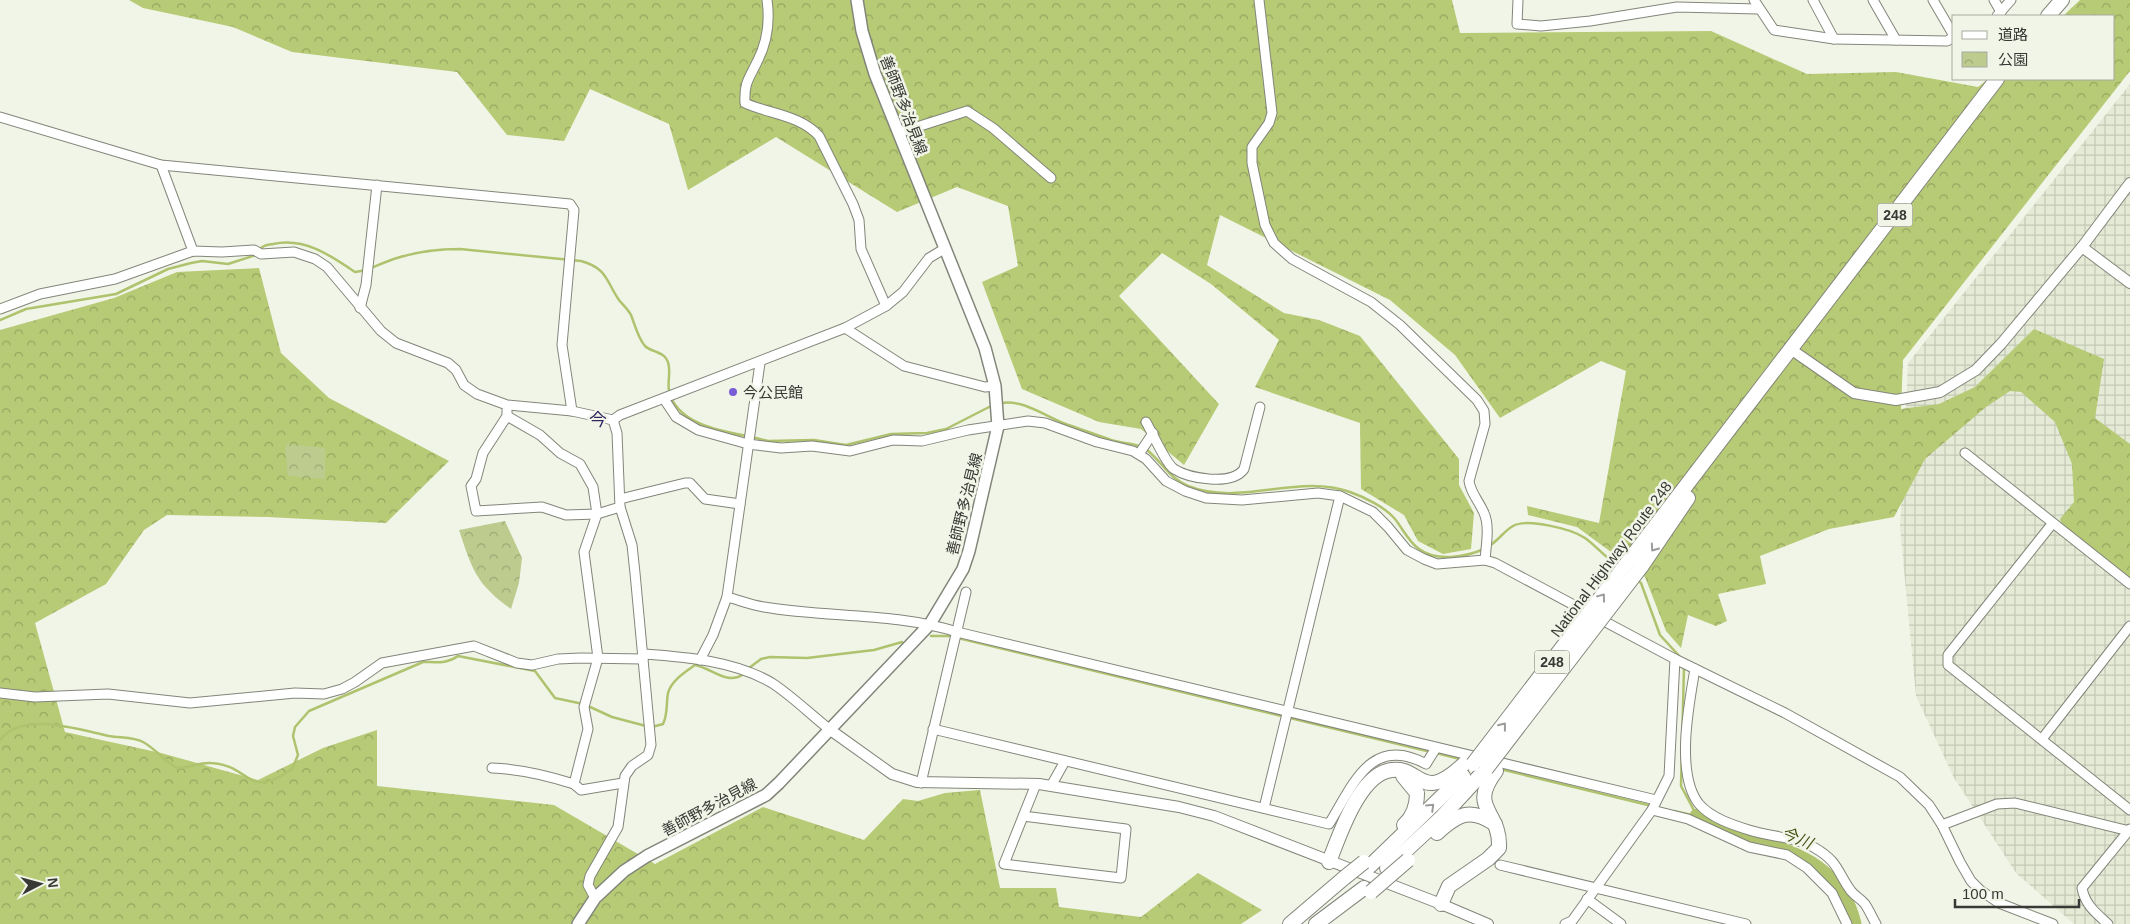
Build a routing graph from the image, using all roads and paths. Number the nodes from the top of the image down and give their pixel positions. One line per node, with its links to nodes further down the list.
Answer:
1 (767, 0): 30 (street)
2 (857, 0): 21 (main road, 善師野多治見線)
3 (1259, 0): 56 (street)
4 (1518, 0): 12 (street)
5 (1754, 0): 12 (street)
6 (1813, 0): 17 (street)
7 (1873, 0): 18 (street)
8 (1933, 0): 15 (street)
9 (1994, 0): 13 (street)
10 (2011, 0): 13 (street)
11 (2062, 0): 14 (highway)
12 (1758, 9): 17 (street)
13 (1999, 14)
14 (2049, 15)
15 (1952, 33)
16 (1952, 38): 18 (street)
17 (1834, 39): 18 (street)
18 (1896, 40)
19 (1996, 80): 34 (highway, National Highway Route 248 / 248)
20 (0, 117): 22 (street)
21 (898, 133): 23 (street); 27 (main road, 善師野多治見線)
22 (161, 165): 25 (street); 28 (street)
23 (1051, 178)
24 (2130, 183): 26 (street)
25 (377, 185): 31 (street); 40 (street)
26 (2082, 247): 29 (street); 34 (street)
27 (944, 249): 30 (street); 36 (main road, 善師野多治見線)
28 (193, 251): 31 (street); 32 (street)
29 (2130, 283)
30 (886, 306): 33 (street)
31 (360, 308): 38 (street)
32 (0, 309)
33 (845, 328): 35 (street); 36 (street)
34 (1792, 350): 57 (highway, National Highway Route 248 / 248)
35 (760, 363): 37 (street); 46 (street)
36 (997, 398): 44 (main road, 善師野多治見線)
37 (664, 399): 42 (street); 46 (street)
38 (507, 406): 40 (street); 41 (street)
39 (1260, 408): 49 (street)
40 (572, 411): 42 (street)
41 (508, 416): 54 (street); 54 (street)
42 (613, 420): 52 (street)
43 (1146, 422): 45 (street)
44 (998, 426): 46 (street); 47 (street); 61 (main road, 善師野多治見線)
45 (1152, 434): 47 (street); 49 (street)
46 (748, 443): 53 (street)
47 (1139, 453): 50 (street)
48 (1965, 453): 55 (street)
49 (1173, 469): 50 (street)
50 (1164, 479): 51 (street)
51 (1340, 496): 56 (street); 70 (street)
52 (620, 503): 53 (street); 54 (street); 64 (street)
53 (740, 504): 60 (street)
54 (597, 514): 65 (street)
55 (2052, 524): 58 (street); 73 (street)
56 (1485, 557): 66 (street)
57 (1635, 563): 76 (highway, National Highway Route 248 / 248, one-way to 57, bridge); 76 (highway, National Highway Route 248 / 248, bridge)
58 (2130, 584)
59 (966, 592): 63 (street)
60 (727, 597): 61 (street); 67 (street)
61 (930, 624): 63 (street); 71 (main road, 善師野多治見線)
62 (2130, 626): 73 (street)
63 (957, 632): 70 (street); 72 (street)
64 (644, 657): 65 (street); 67 (street); 79 (street)
65 (598, 658): 69 (street); 81 (street)
66 (1675, 659): 68 (street); 84 (street)
67 (700, 660): 71 (street)
68 (1691, 667): 90 (street); 110 (street)
69 (0, 693)
70 (1289, 712): 74 (street); 85 (street)
71 (829, 729): 80 (street); 98 (main road, 善師野多治見線)
72 (933, 729): 75 (street); 80 (street)
73 (2042, 739): 87 (street)
74 (1436, 748): 84 (street); 85 (street)
75 (1065, 761): 83 (street); 85 (street)
76 (1480, 767): 78 (highway); 89 (highway); 93 (highway, National Highway Route 248 / 248, one-way to 76); 97 (highway, National Highway Route 248 / 248)
77 (492, 768): 81 (street)
78 (1397, 771): 92 (highway); 93 (highway)
79 (623, 783): 81 (street); 98 (street)
80 (921, 783): 82 (street)
81 (574, 784)
82 (1036, 784): 83 (street); 88 (street)
83 (1050, 786): 92 (street)
84 (1656, 800): 86 (street)
85 (1264, 808)
86 (1652, 810): 96 (street); 109 (street)
87 (2130, 810)
88 (1023, 816): 88 (street)
89 (1495, 824): 97 (highway, bridge); 100 (highway)
90 (1942, 825): 91 (street); 111 (street)
91 (2129, 830): 112 (street)
92 (1329, 862): 100 (street)
93 (1367, 864): 95 (highway, National Highway Route 248 / 248)
94 (1500, 865): 96 (street)
95 (1348, 880): 102 (highway); 103 (highway, National Highway Route 248 / 248)
96 (1595, 888): 99 (street); 108 (street)
97 (1368, 890): 104 (highway)
98 (595, 898): 101 (main road, 善師野多治見線)
99 (1588, 899): 106 (street); 107 (street)
100 (1442, 904): 105 (street)
101 (578, 924)
102 (1290, 924)
103 (1296, 924)
104 (1316, 924)
105 (1488, 924)
106 (1565, 924)
107 (1621, 924)
108 (1746, 924)
109 (1847, 924)
110 (1876, 924)
111 (2052, 924)
112 (2108, 924)

